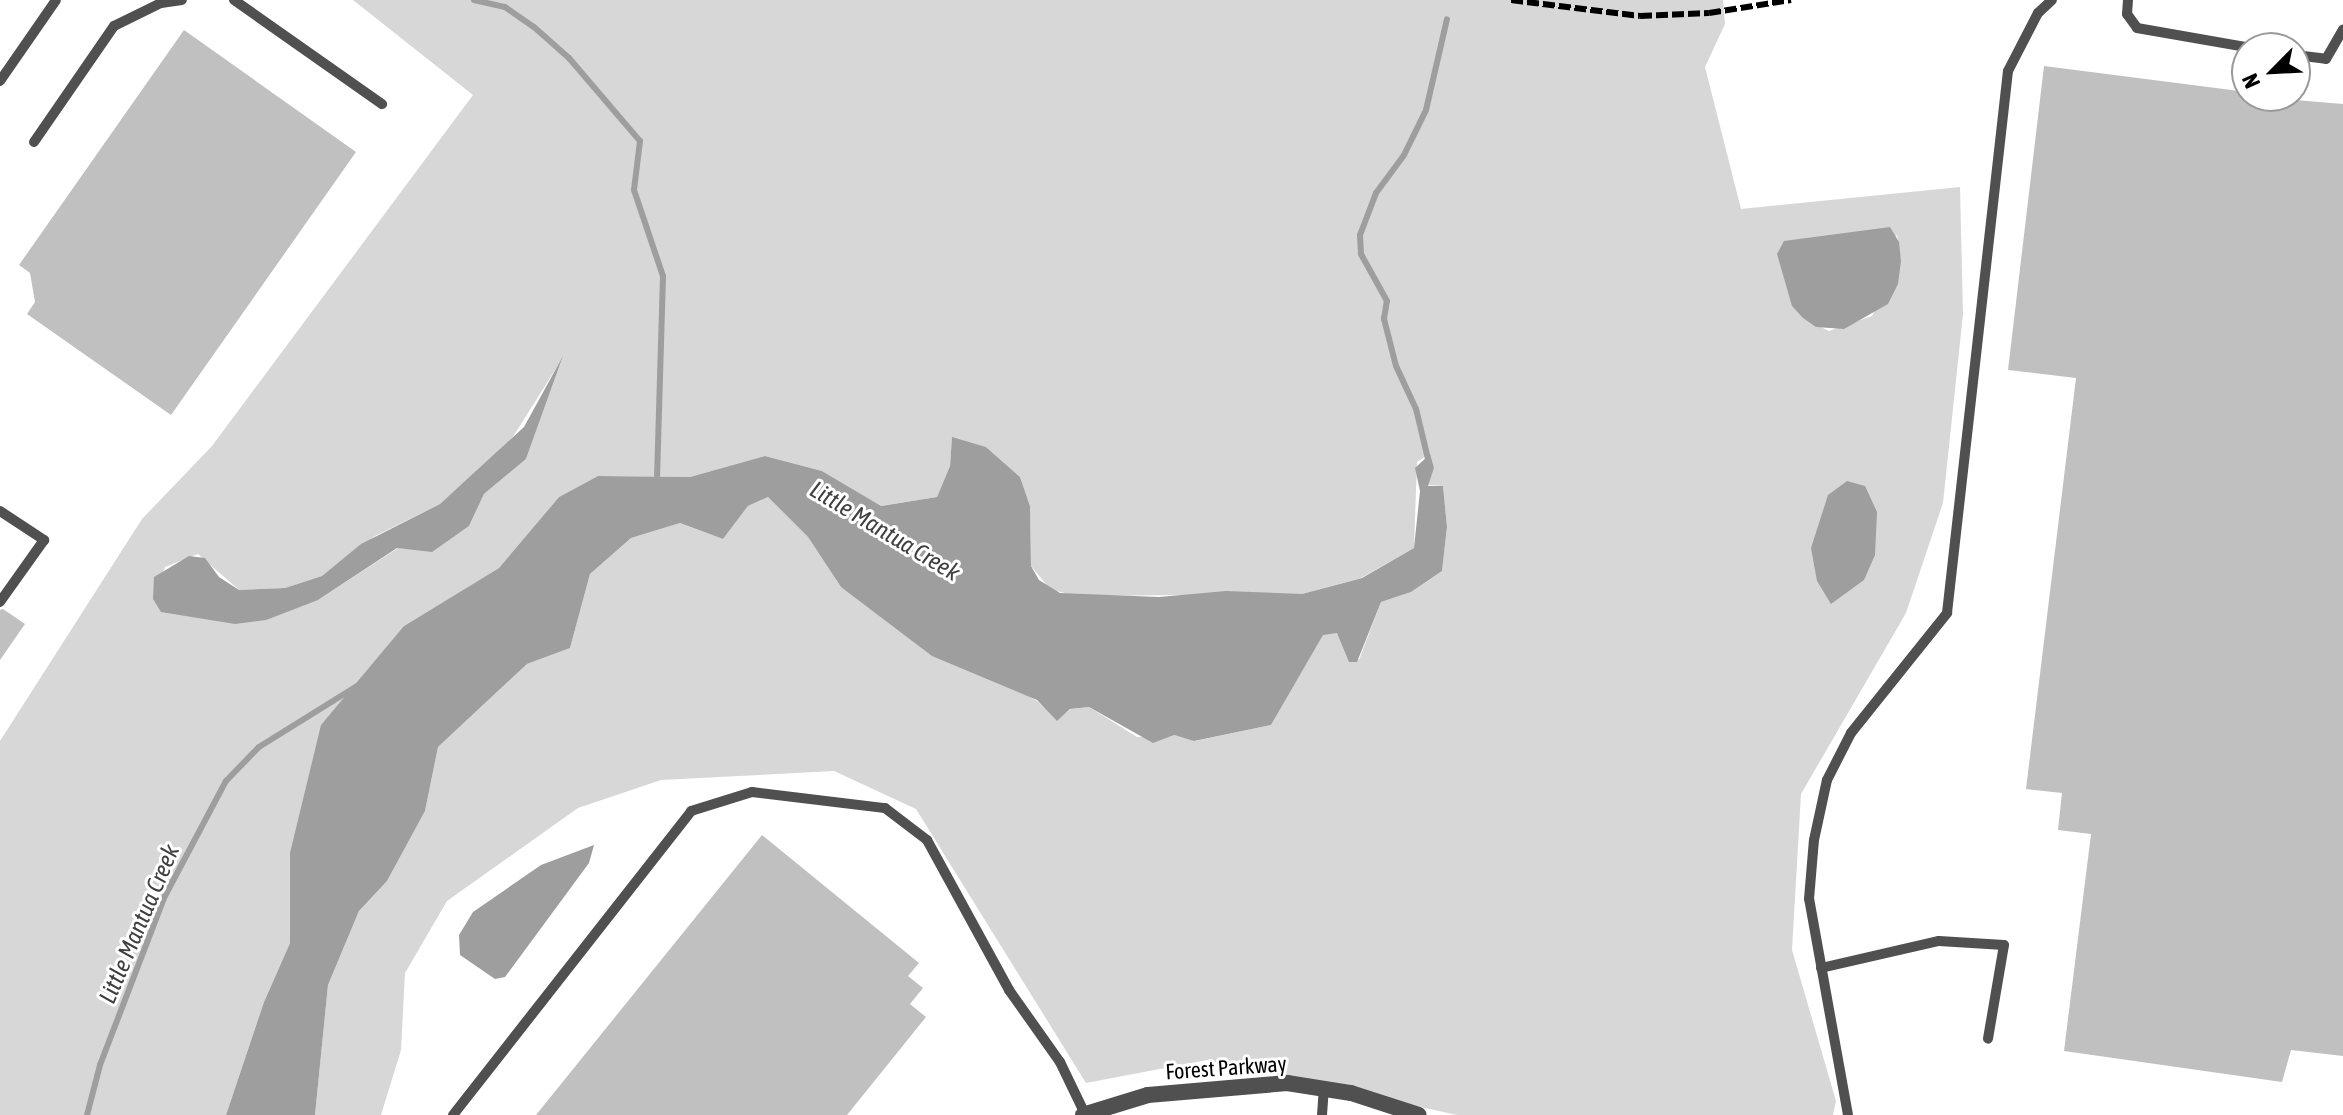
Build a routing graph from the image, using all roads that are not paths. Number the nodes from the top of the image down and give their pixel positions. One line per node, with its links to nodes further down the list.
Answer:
1 (56, 0): 9 (lane)
2 (182, 0): 11 (lane)
3 (234, 0): 10 (lane)
4 (2052, 0): 14 (lane)
5 (2128, 0): 7 (lane)
6 (2343, 30): 8 (lane)
7 (2231, 44)
8 (2311, 57)
9 (0, 81)
10 (382, 104)
11 (34, 142)
12 (0, 511): 13 (lane)
13 (0, 602)
14 (1821, 968): 15 (lane); 21 (lane)
15 (1988, 1039)
16 (1324, 1089): 18 (street, Forest Parkway); 19 (lane); 20 (street, Forest Parkway)
17 (453, 1115): 18 (lane)
18 (1084, 1115)
19 (1322, 1115)
20 (1419, 1115)
21 (1848, 1115)

